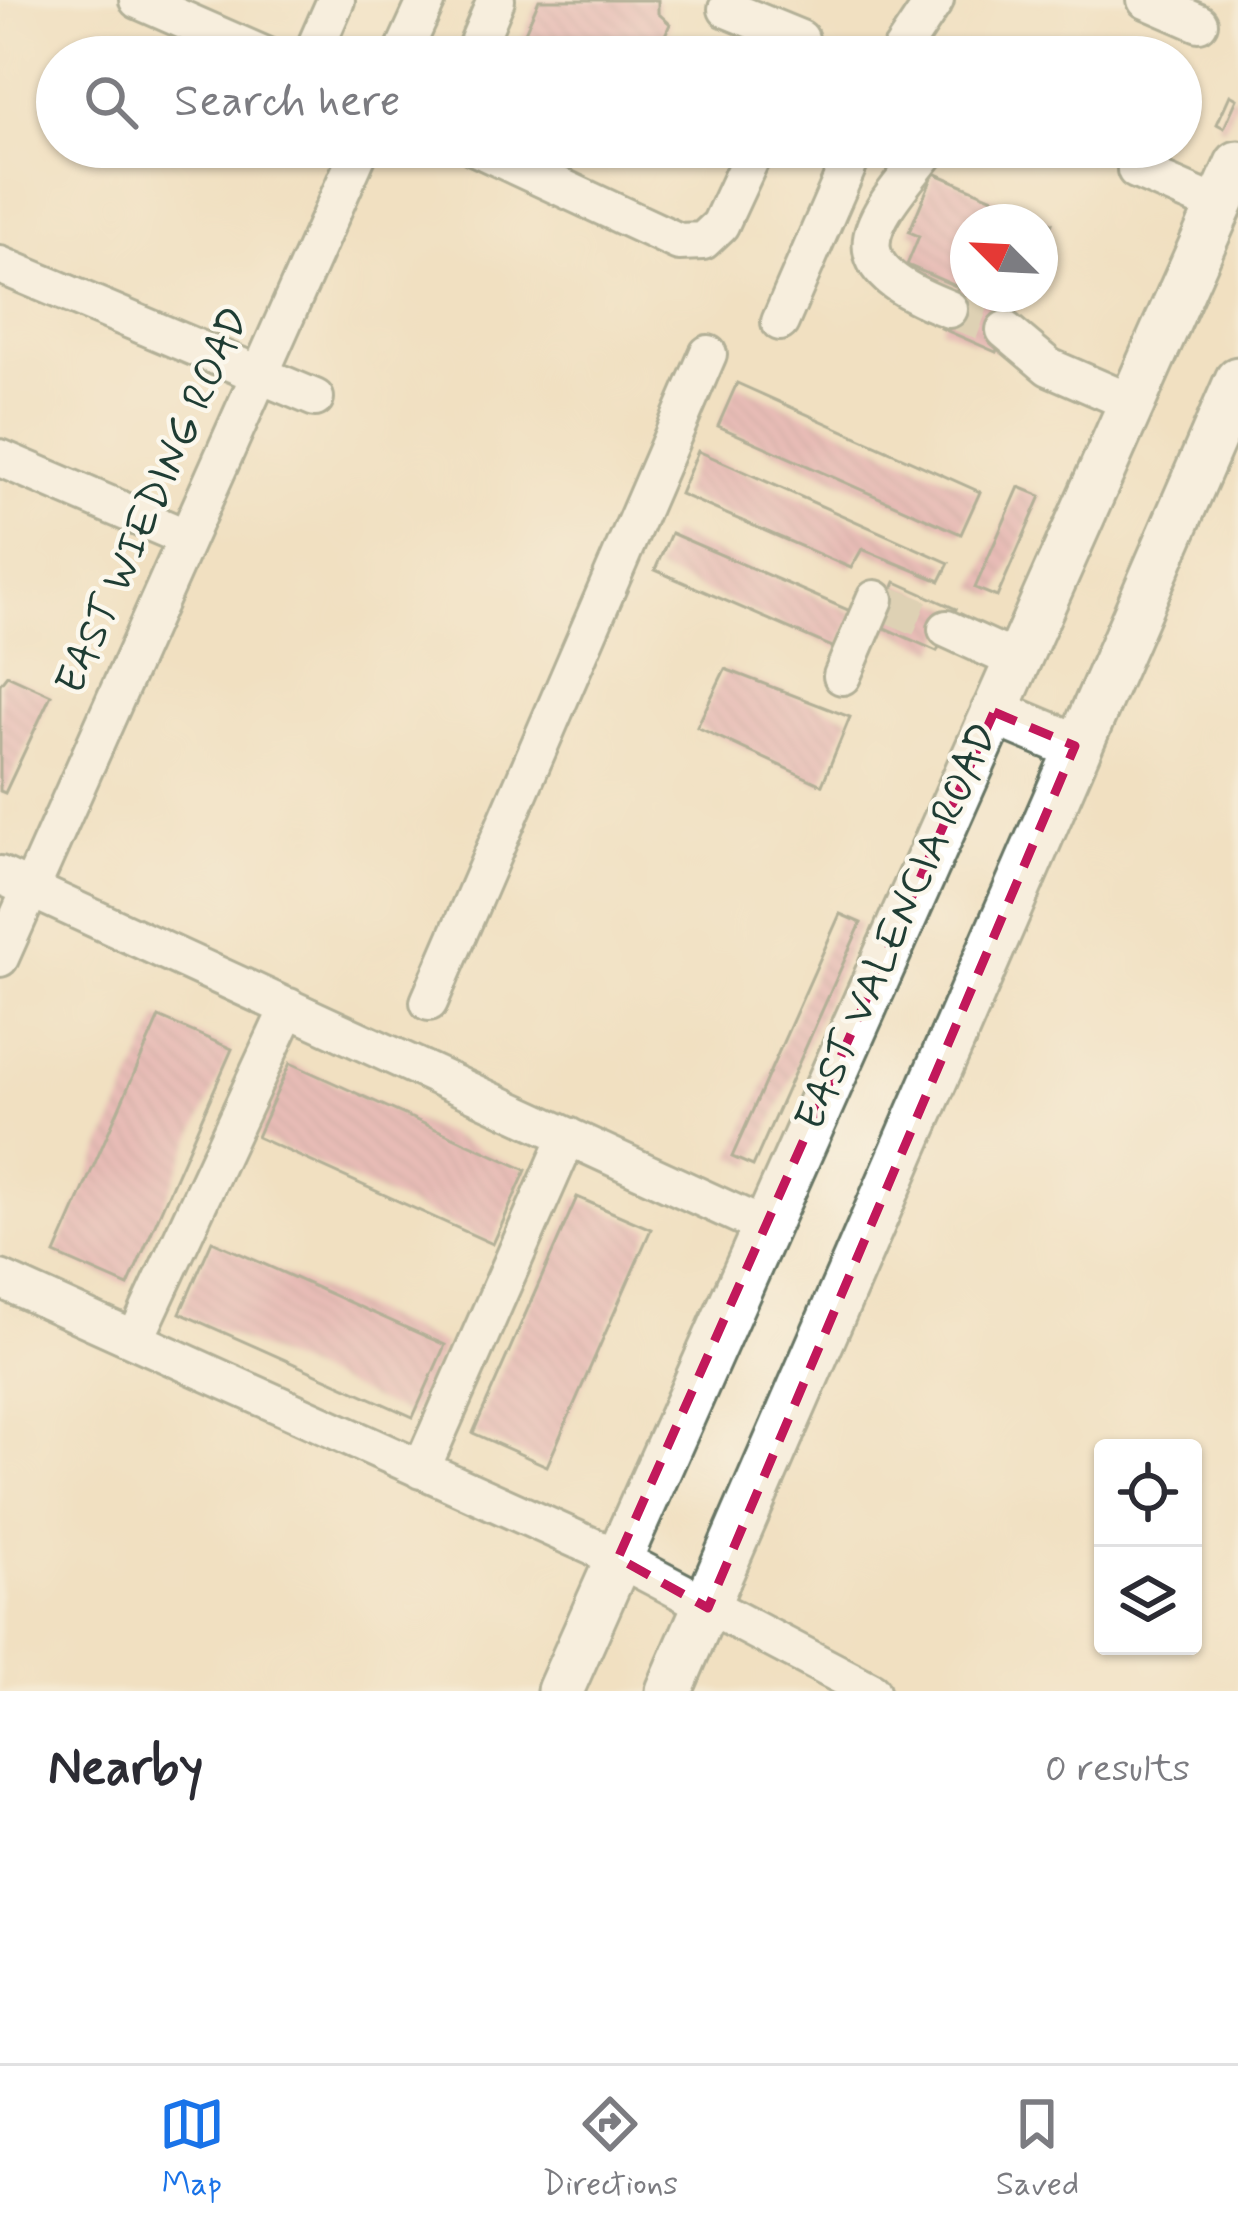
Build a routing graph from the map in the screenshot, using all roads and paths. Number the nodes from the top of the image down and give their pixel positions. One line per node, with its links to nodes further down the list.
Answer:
1 (138, 0): 9 (street)
2 (336, 0): 10 (street)
3 (427, 0): 11 (street)
4 (496, 0): 12 (street)
5 (935, 0): 14 (street)
6 (1146, 0): 8 (street)
7 (727, 9): 13 (street)
8 (1199, 23)
9 (220, 36)
10 (320, 36)
11 (411, 36)
12 (481, 36)
13 (793, 36)
14 (911, 36)
15 (1238, 164): 22 (main road, EAST VALENCIA ROAD)
16 (352, 168): 28 (street, EAST WIEDING ROAD)
17 (520, 168): 18 (street)
18 (746, 168)
19 (847, 168): 25 (street)
20 (914, 168): 24 (street)
21 (1136, 170): 22 (street)
22 (1220, 206): 31 (main road, EAST VALENCIA ROAD)
23 (0, 265): 28 (street)
24 (949, 310)
25 (781, 322)
26 (1005, 330): 31 (street)
27 (708, 354): 42 (street)
28 (259, 376): 30 (street); 33 (street, EAST WIEDING ROAD)
29 (1238, 380): 39 (main road, EAST VALENCIA ROAD)
30 (315, 398)
31 (1132, 403): 36 (main road, EAST VALENCIA ROAD)
32 (0, 458): 33 (street)
33 (187, 538): 40 (street, EAST WIEDING ROAD)
34 (875, 599): 37 (street)
35 (947, 629): 36 (street)
36 (1017, 661): 38 (main road, EAST VALENCIA ROAD)
37 (842, 676)
38 (994, 712): 39 (main road); 45 (main road, EAST VALENCIA ROAD)
39 (1075, 746): 50 (main road, EAST VALENCIA ROAD)
40 (15, 883): 41 (street, EAST WIEDING ROAD); 43 (street)
41 (0, 958)
42 (429, 1002)
43 (289, 1007): 44 (street); 47 (street)
44 (568, 1136): 45 (street); 48 (street)
45 (765, 1227): 49 (main road, EAST VALENCIA ROAD)
46 (0, 1280): 47 (street)
47 (135, 1340): 48 (street)
48 (421, 1470): 49 (street)
49 (618, 1558): 50 (street); 51 (main road, EAST VALENCIA ROAD)
50 (708, 1608): 52 (main road, EAST VALENCIA ROAD); 53 (street)
51 (560, 1691)
52 (669, 1691)
53 (871, 1691)

